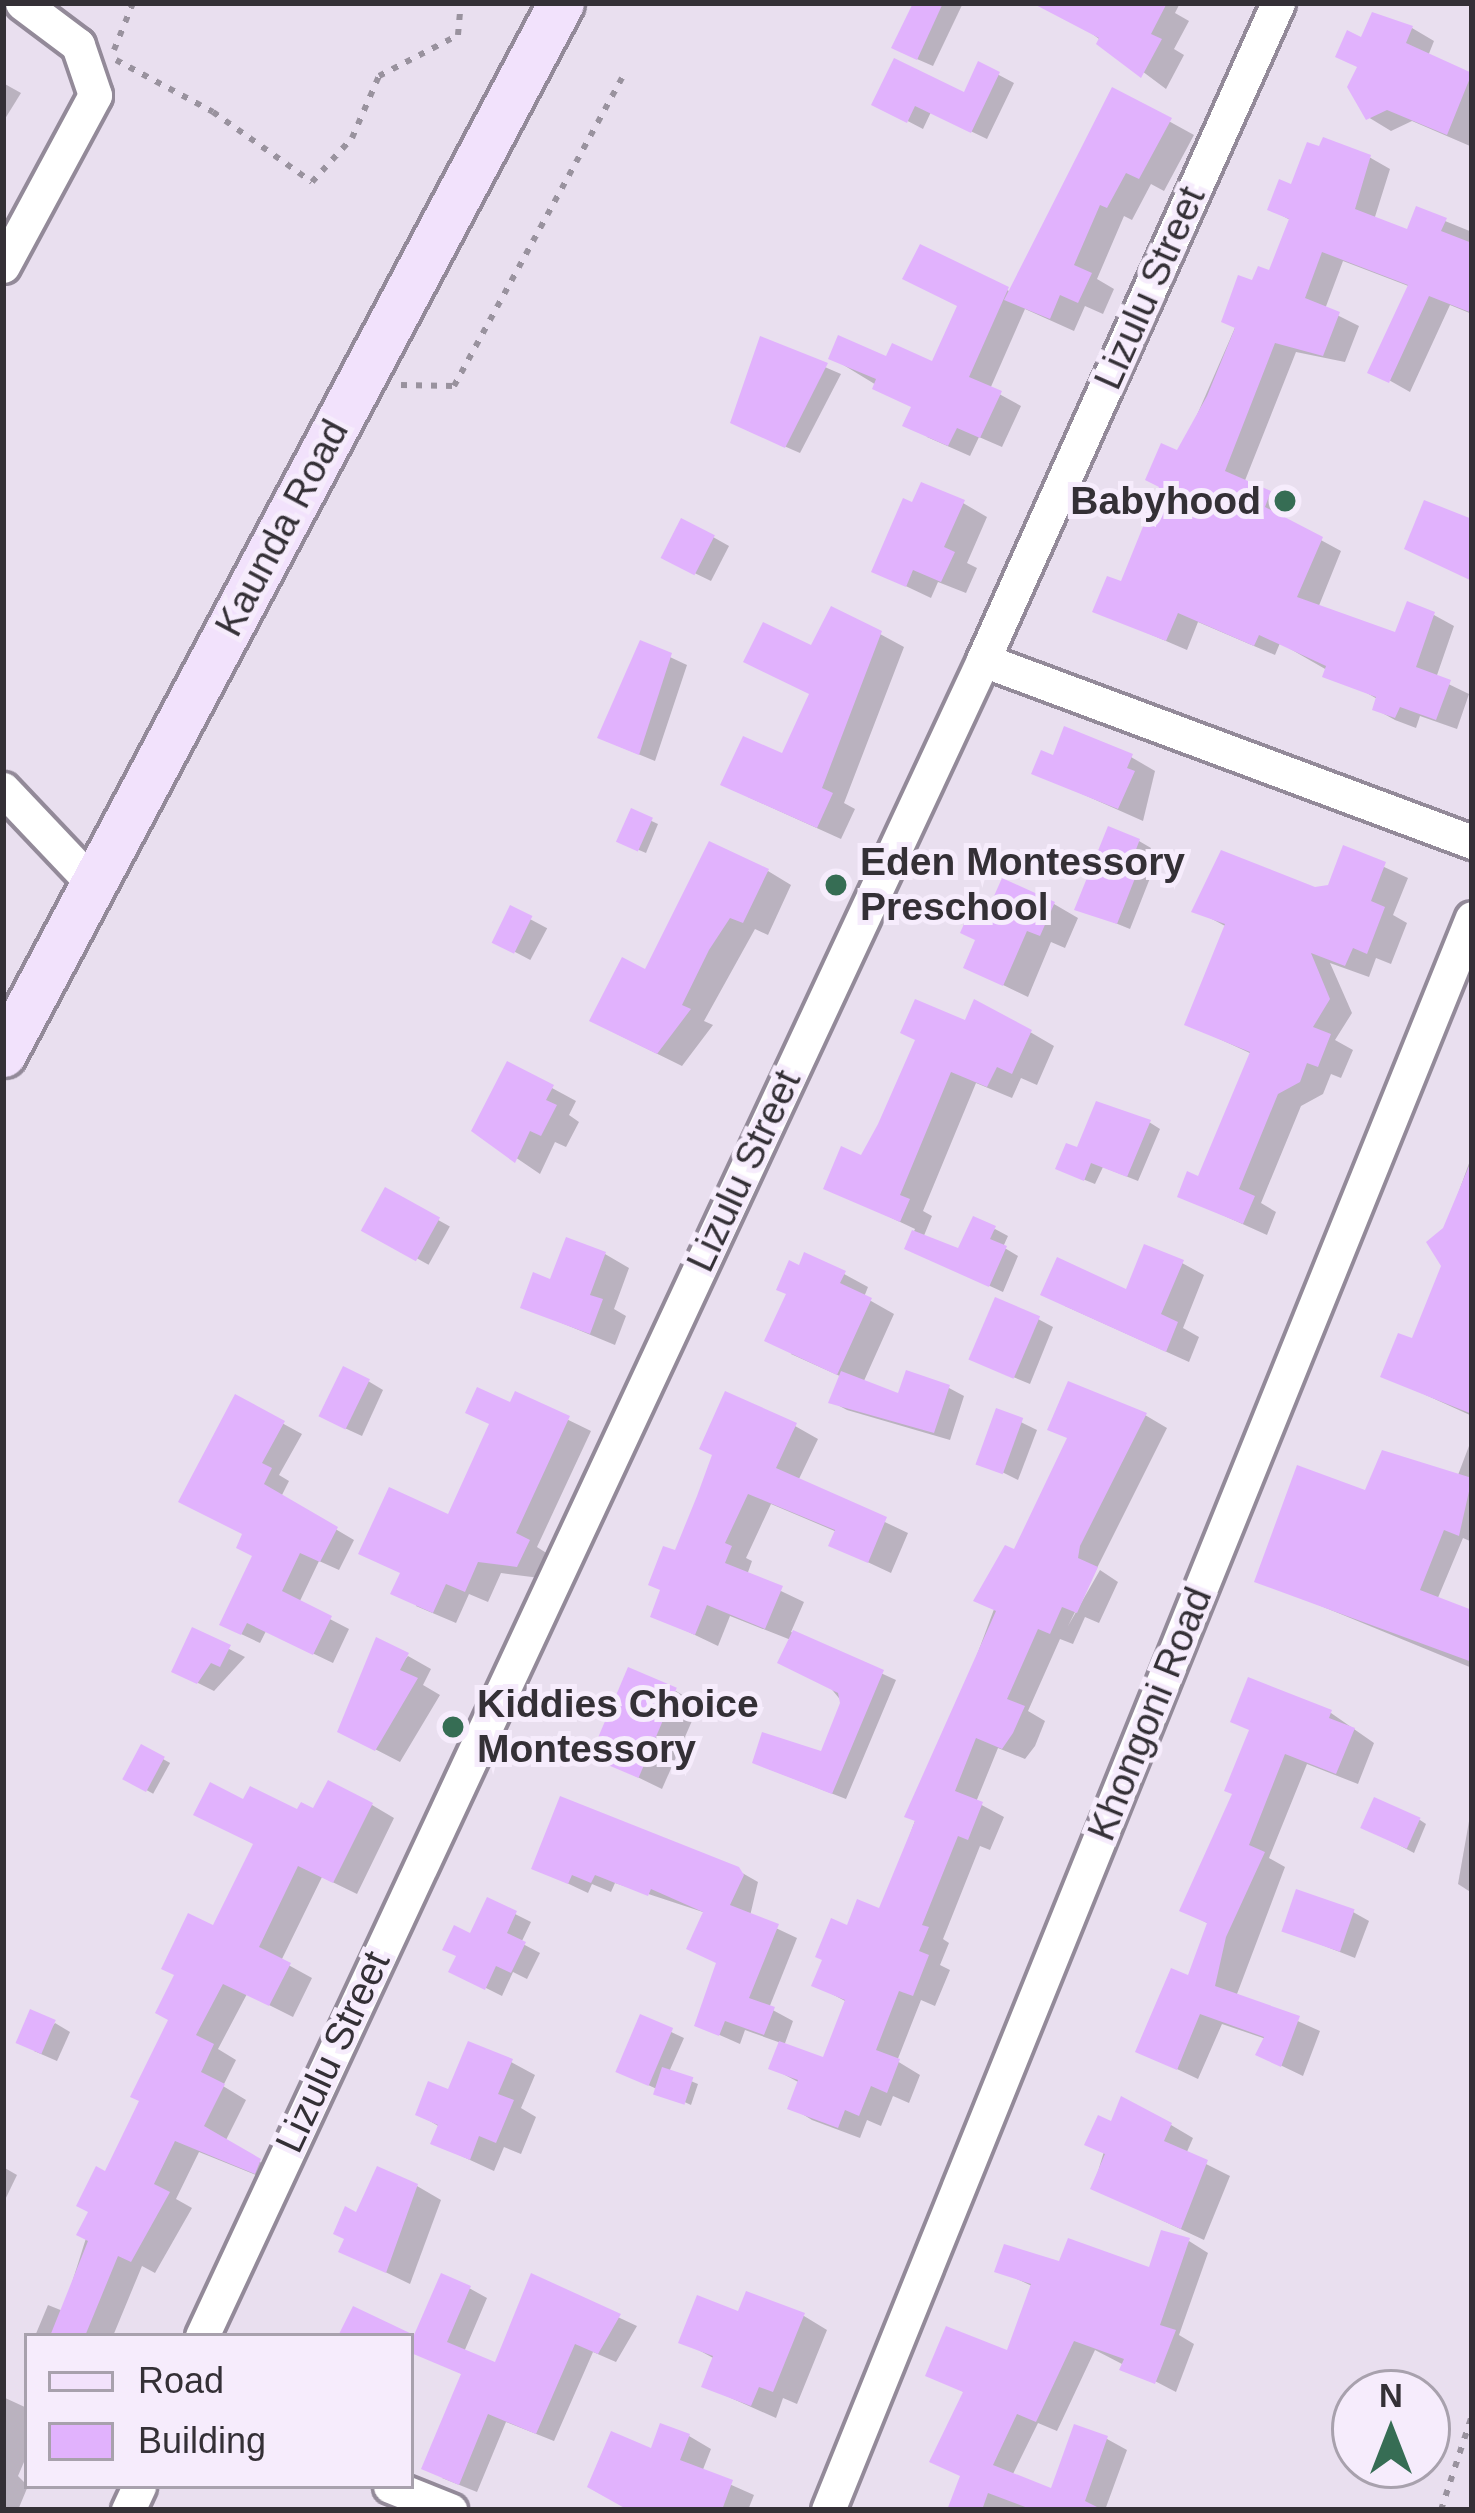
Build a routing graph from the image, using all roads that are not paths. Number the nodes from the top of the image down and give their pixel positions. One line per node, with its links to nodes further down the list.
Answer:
1 (22, 3): 4 (street)
2 (562, 3): 8 (main road, Kaunda Road)
3 (1278, 3): 5 (street, Lizulu Street)
4 (3, 266)
5 (983, 660): 7 (street); 11 (street, Lizulu Street)
6 (3, 789): 8 (street)
7 (1472, 842)
8 (93, 884): 10 (main road, Kaunda Road)
9 (1472, 918): 14 (street, Khongoni Road)
10 (3, 1054)
11 (203, 2333)
12 (398, 2489): 13 (street)
13 (450, 2510)
14 (828, 2510)

